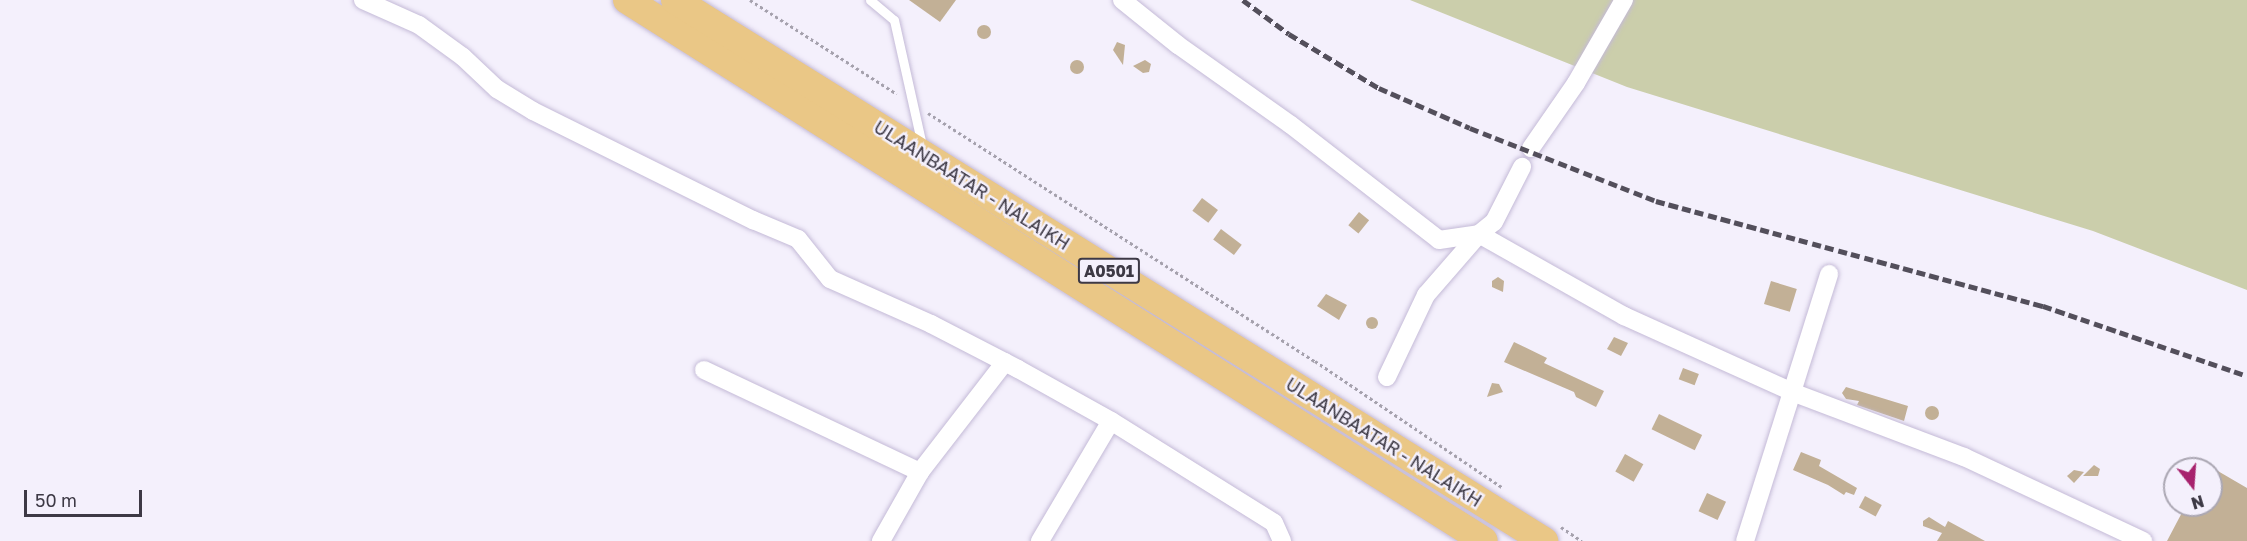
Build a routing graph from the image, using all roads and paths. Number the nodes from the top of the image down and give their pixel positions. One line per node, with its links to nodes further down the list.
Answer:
1 (363, 0): 14 (street)
2 (627, 0): 25 (highway, ULAANBAATAR - NALAIKH / A0501)
3 (675, 0): 10 (highway, ULAANBAATAR - NALAIKH / A0501)
4 (750, 0): 8 (path)
5 (870, 0): 8 (lane)
6 (1122, 0): 12 (street)
7 (1624, 0): 9 (street)
8 (911, 102): 10 (lane); 20 (path)
9 (1531, 148)
10 (925, 156): 21 (highway, ULAANBAATAR - NALAIKH / A0501)
11 (1522, 167): 12 (street)
12 (1479, 234): 16 (street); 17 (street)
13 (1829, 274): 17 (street)
14 (1005, 362): 18 (street); 19 (street)
15 (704, 370): 19 (street)
16 (1387, 377)
17 (1792, 392): 27 (street); 28 (street)
18 (1111, 421): 23 (street); 24 (street)
19 (920, 472): 22 (street)
20 (1513, 494)
21 (1548, 531): 26 (path)
22 (881, 541)
23 (1040, 541)
24 (1282, 541)
25 (1484, 541)
26 (1582, 541)
27 (1745, 541)
28 (2143, 541)

